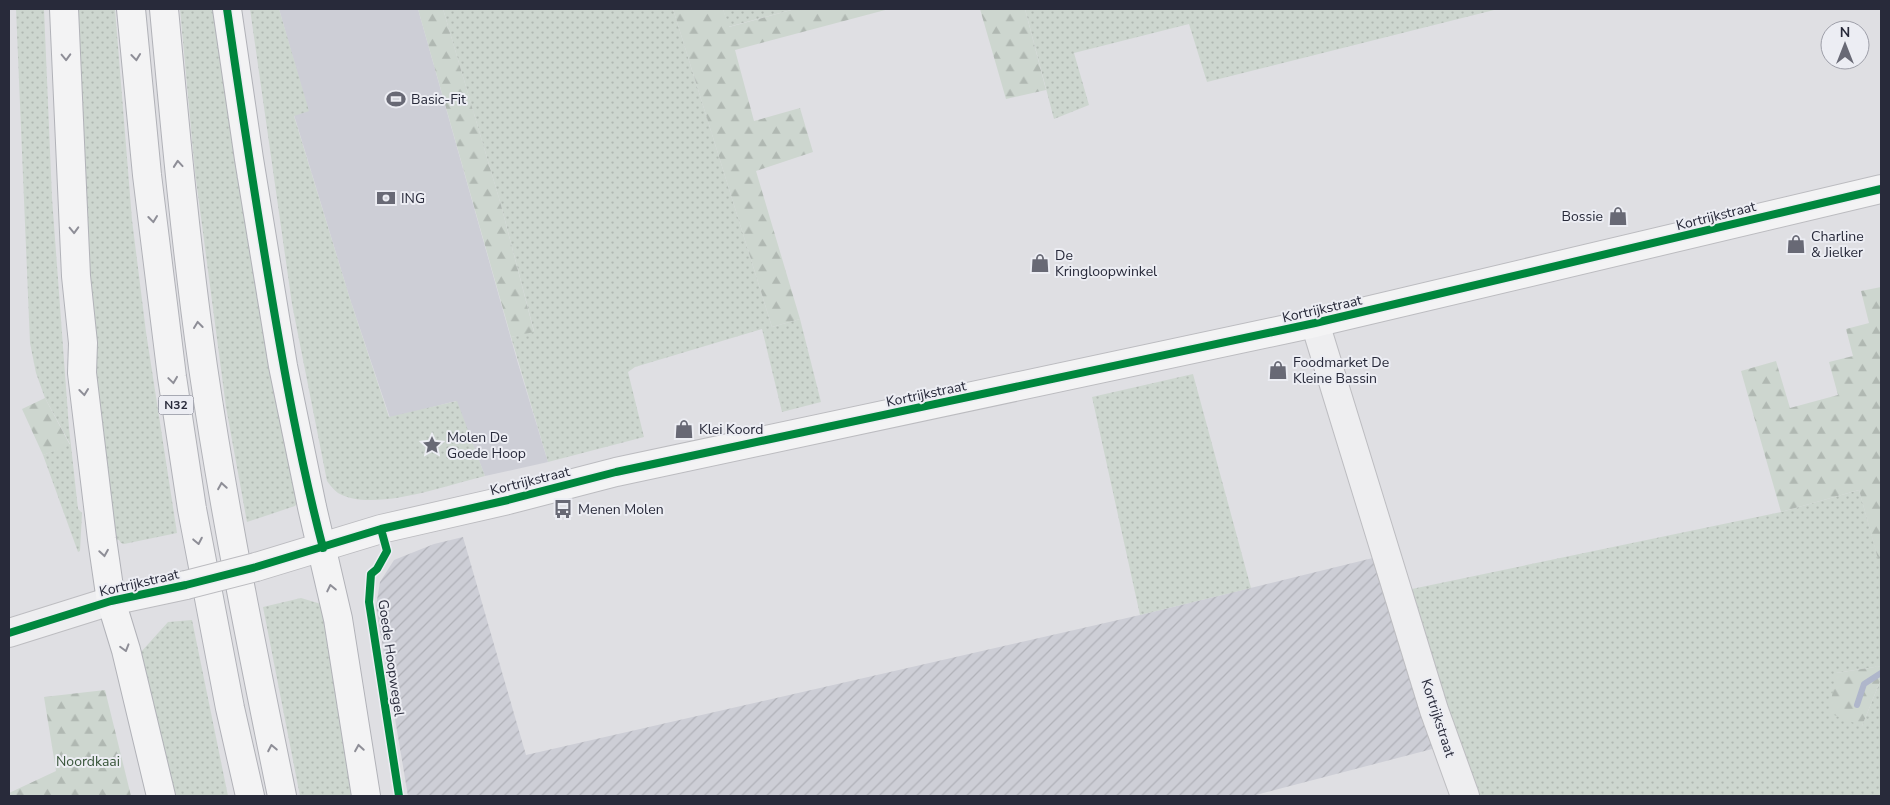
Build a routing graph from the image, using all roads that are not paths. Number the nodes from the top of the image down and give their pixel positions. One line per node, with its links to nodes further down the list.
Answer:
1 (64, 9): 8 (main road, one-way to 8)
2 (131, 9): 11 (main road, N32, one-way to 11)
3 (164, 9): 12 (main road, N32, one-way to 3)
4 (226, 9): 7 (main road)
5 (1881, 189): 6 (main road, Kortrijkstraat)
6 (1315, 324): 7 (main road, Kortrijkstraat); 14 (street, Kortrijkstraat)
7 (323, 548): 8 (main road, Kortrijkstraat, bridge); 13 (main road, one-way to 7)
8 (111, 601): 9 (street, Kortrijkstraat); 10 (main road, one-way to 10)
9 (9, 633)
10 (161, 796)
11 (250, 796)
12 (282, 796)
13 (366, 796)
14 (1465, 796)

